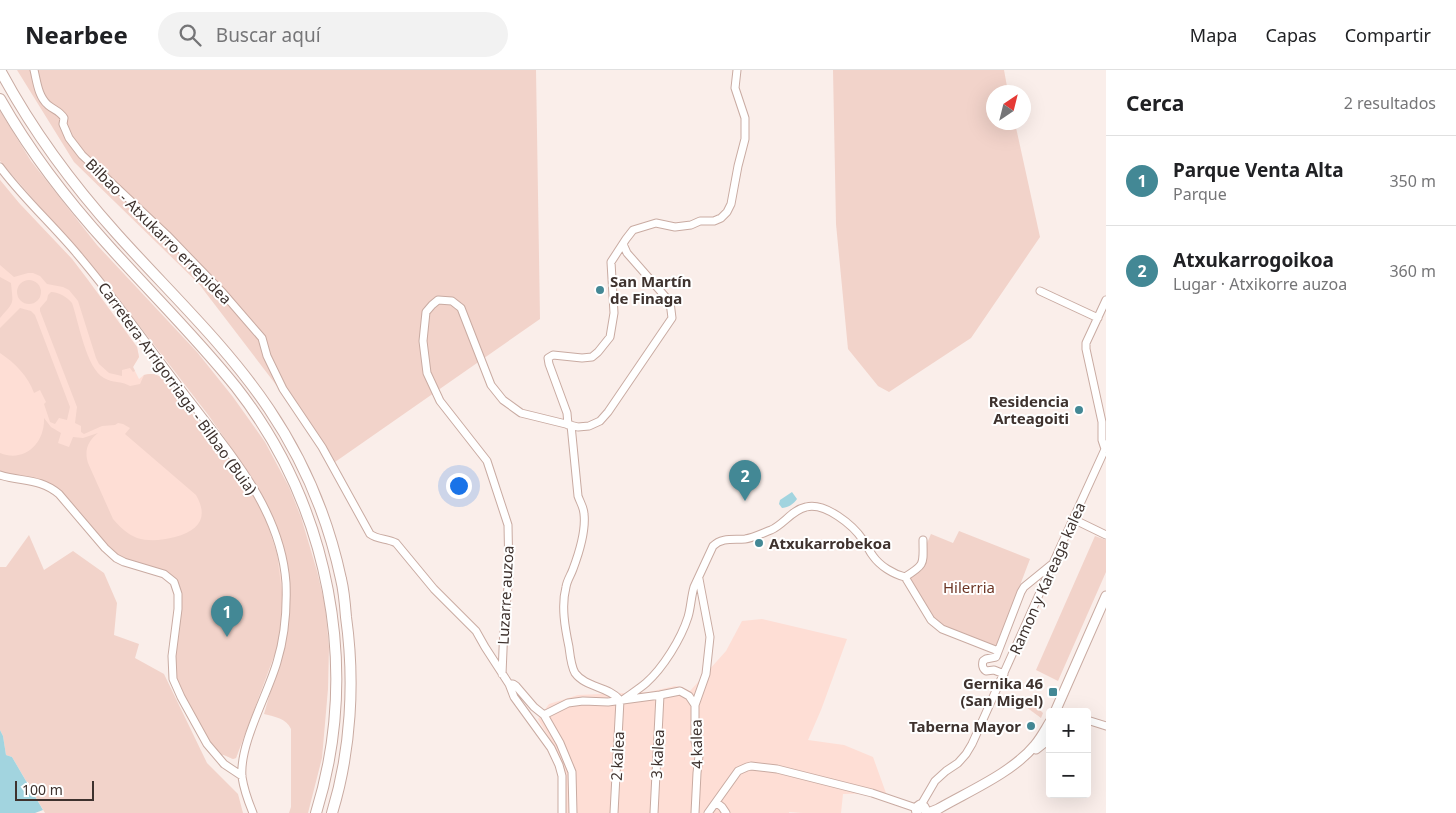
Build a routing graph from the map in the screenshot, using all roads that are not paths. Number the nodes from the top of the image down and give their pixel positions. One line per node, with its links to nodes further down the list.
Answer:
1 (0, 70): 40 (highway)
2 (34, 70): 24 (street, Bilbao - Atxukarro errepidea)
3 (737, 70): 8 (street)
4 (0, 99): 7 (highway)
5 (0, 111): 7 (highway)
6 (0, 167): 35 (street, Carretera Arrigorriaga - Bilbao (Buia))
7 (54, 182): 39 (highway)
8 (623, 244): 12 (street); 12 (street, Luzarre auzoa)
9 (1040, 291): 11 (street)
10 (1106, 300): 11 (street)
11 (1098, 318): 13 (street)
12 (569, 425): 24 (street, Luzarre auzoa); 28 (street)
13 (1104, 430): 14 (street)
14 (1106, 448): 16 (street, Ramon y Kareaga kalea)
15 (0, 476): 35 (street)
16 (1073, 519): 17 (street); 19 (street, Ramon y Kareaga kalea)
17 (1106, 534)
18 (923, 540): 20 (street)
19 (1053, 564): 23 (street); 25 (street, Ramon y Kareaga kalea)
20 (905, 577): 21 (street); 23 (street)
21 (699, 578): 28 (street); 29 (street)
22 (1106, 596): 30 (main road)
23 (998, 651): 25 (street)
24 (502, 674): 26 (street, Bilbao - Atxukarro errepidea)
25 (1004, 674): 37 (street, Ramon y Kareaga kalea)
26 (508, 684): 31 (street); 41 (street, Bilbao - Atxukarro errepidea)
27 (660, 695): 28 (street); 29 (street); 44 (street, 3 kalea)
28 (622, 700): 31 (street); 43 (street, 2 kalea)
29 (695, 706): 45 (street, 4 kalea)
30 (1057, 708)
31 (544, 715): 42 (street)
32 (1091, 721): 33 (street)
33 (1106, 726)
34 (1046, 738): 37 (main road)
35 (242, 776): 38 (street, Carretera Arrigorriaga - Bilbao (Buia))
36 (717, 803): 37 (street); 46 (street); 47 (street)
37 (922, 810)
38 (253, 813)
39 (316, 813)
40 (332, 813)
41 (562, 813)
42 (573, 813)
43 (614, 813)
44 (654, 813)
45 (695, 813)
46 (708, 813)
47 (726, 813)

